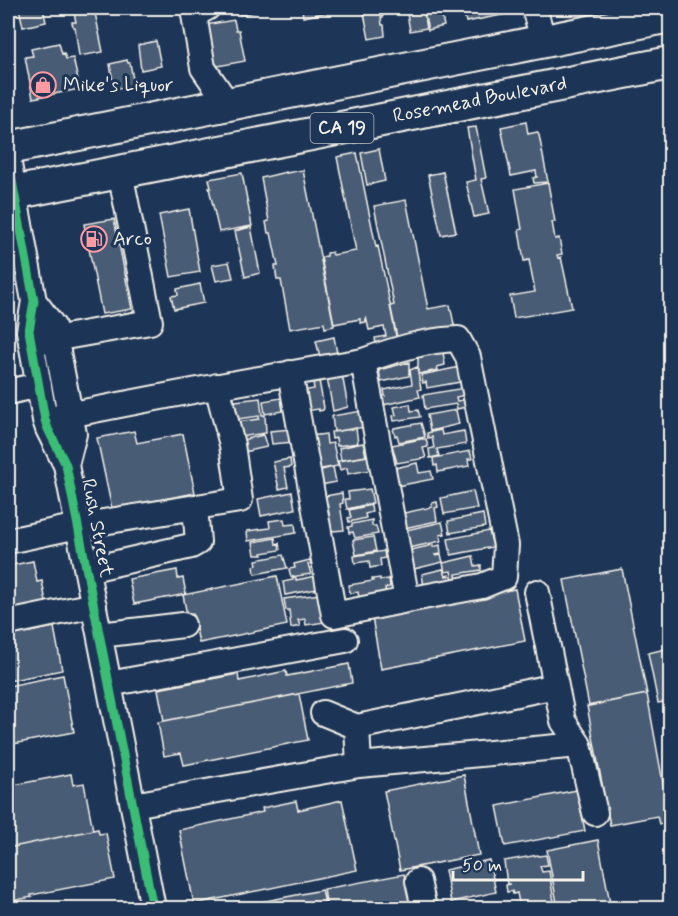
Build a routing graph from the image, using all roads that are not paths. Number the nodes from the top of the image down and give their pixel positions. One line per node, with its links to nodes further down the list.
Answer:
1 (207, 8): 7 (street)
2 (534, 8): 5 (street)
3 (629, 16): 4 (main road, CA 19); 5 (main road, CA 19)
4 (670, 16)
5 (544, 42): 7 (main road, CA 19)
6 (670, 63): 10 (main road, Rosemead Boulevard / CA 19)
7 (228, 104): 8 (main road, CA 19)
8 (8, 148)
9 (8, 159): 11 (street, Rush Street)
10 (120, 172): 11 (main road, Rosemead Boulevard / CA 19); 13 (street)
11 (11, 194): 12 (street, Rush Street)
12 (34, 301): 13 (street, Rush Street); 14 (street, Rush Street)
13 (55, 339): 14 (street); 20 (street, Rush Street)
14 (31, 343): 17 (street, Rush Street)
15 (363, 361): 16 (street); 28 (street); 28 (street)
16 (290, 373): 18 (street); 28 (street)
17 (39, 385): 19 (street); 21 (street, Rush Street)
18 (217, 386): 20 (street); 23 (street)
19 (8, 392)
20 (70, 415): 21 (street); 22 (street, Rush Street)
21 (45, 420): 22 (street, Rush Street)
22 (66, 465): 24 (street, Rush Street)
23 (195, 507): 24 (street); 26 (street)
24 (78, 526): 25 (street); 26 (street, Rush Street)
25 (8, 541)
26 (87, 570): 29 (street, Rush Street)
27 (537, 592): 35 (street)
28 (407, 600)
29 (94, 605): 30 (street); 32 (street, Rush Street)
30 (8, 623)
31 (183, 625): 32 (street)
32 (100, 635): 34 (street, Rush Street)
33 (345, 640): 34 (street)
34 (109, 684): 40 (street, Rush Street)
35 (556, 686): 37 (street); 38 (street)
36 (323, 713): 37 (street)
37 (357, 727): 39 (street)
38 (579, 745): 39 (street); 41 (street)
39 (359, 765): 40 (street)
40 (133, 805): 43 (street, Rush Street)
41 (595, 813)
42 (418, 880): 44 (street)
43 (153, 909)
44 (424, 909)

